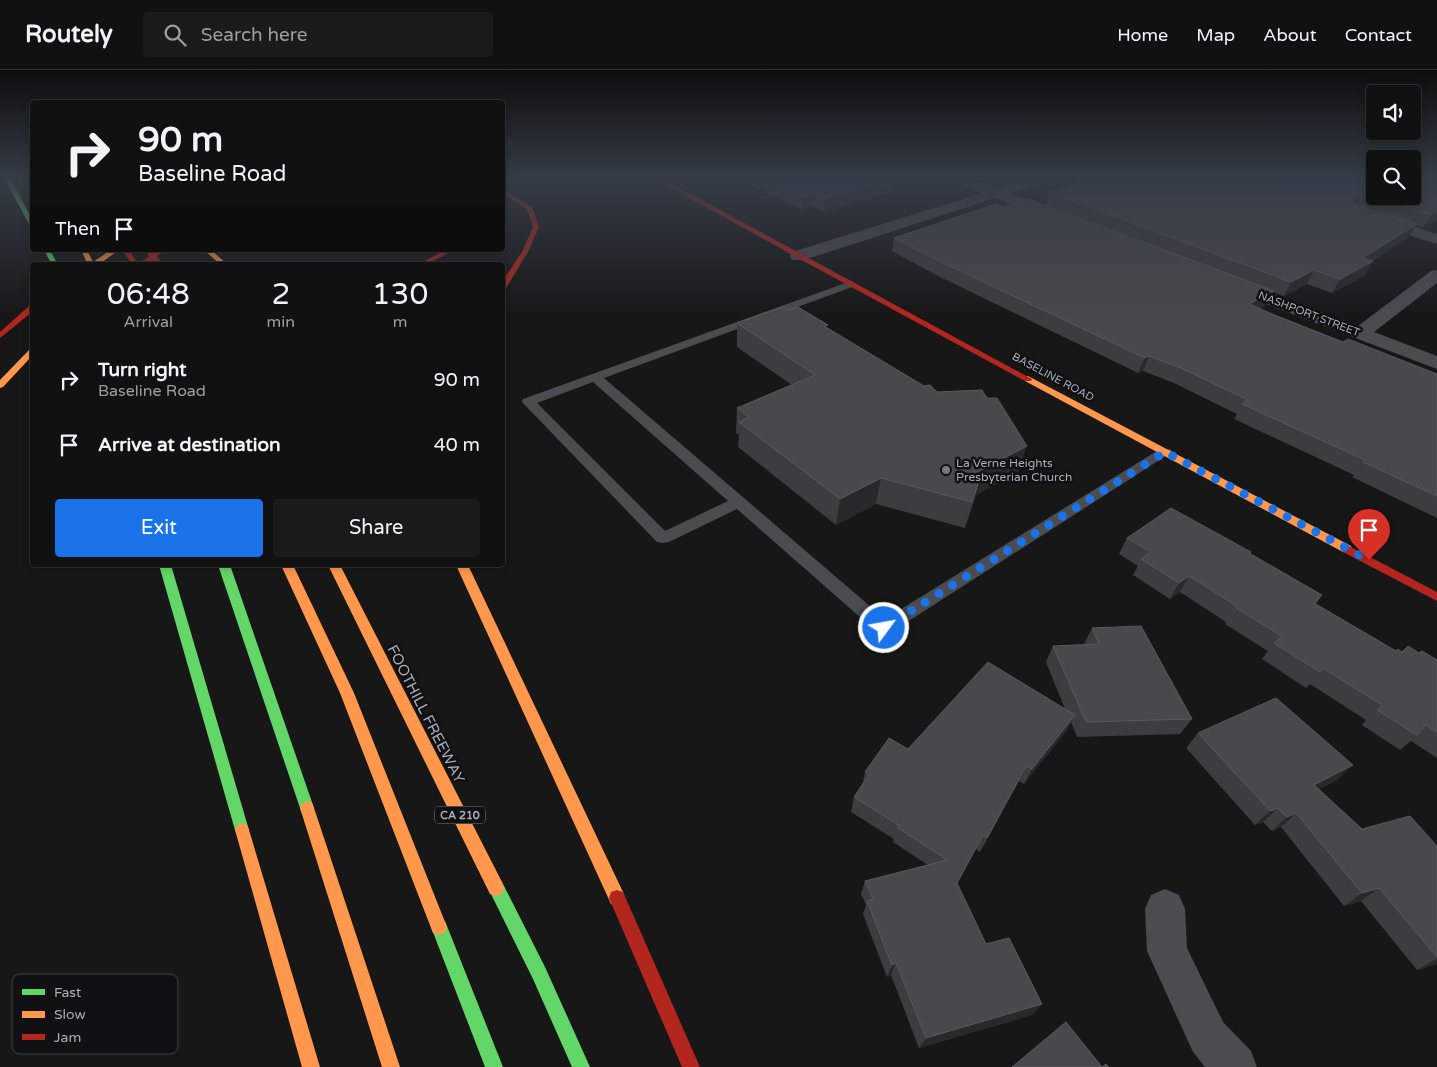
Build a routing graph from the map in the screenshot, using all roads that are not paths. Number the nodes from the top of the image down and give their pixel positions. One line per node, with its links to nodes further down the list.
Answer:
1 (535, 225): 21 (main road)
2 (742, 225): 7 (main road, BASELINE ROAD)
3 (886, 225): 13 (street)
4 (1391, 225): 6 (street)
5 (796, 238): 7 (street)
6 (1437, 239)
7 (778, 244): 13 (main road, BASELINE ROAD)
8 (113, 252): 14 (main road)
9 (150, 252): 16 (main road, bridge)
10 (159, 252): 15 (main road)
11 (447, 252): 18 (main road)
12 (210, 253): 17 (main road)
13 (798, 256): 22 (main road, BASELINE ROAD)
14 (97, 262)
15 (146, 262)
16 (158, 262)
17 (221, 262)
18 (426, 262)
19 (1437, 275): 24 (street)
20 (1220, 280): 24 (street, NASHPORT STREET)
21 (505, 283)
22 (851, 284): 28 (lane); 30 (main road, BASELINE ROAD)
23 (30, 310): 25 (main road)
24 (1360, 334): 27 (street, NASHPORT STREET)
25 (0, 336)
26 (30, 354): 29 (main road)
27 (1437, 363)
28 (595, 377): 31 (lane); 31 (lane)
29 (0, 385)
30 (1165, 452): 31 (lane); 37 (main road, BASELINE ROAD)
31 (739, 502)
32 (166, 567): 39 (main road)
33 (225, 567): 40 (main road)
34 (288, 567): 41 (main road)
35 (335, 567): 42 (main road, FOOTHILL FREEWAY / CA 210)
36 (463, 567): 43 (main road)
37 (1437, 597)
38 (1165, 909): 44 (street)
39 (311, 1067)
40 (391, 1067)
41 (494, 1067)
42 (581, 1067)
43 (691, 1067)
44 (1235, 1067)

